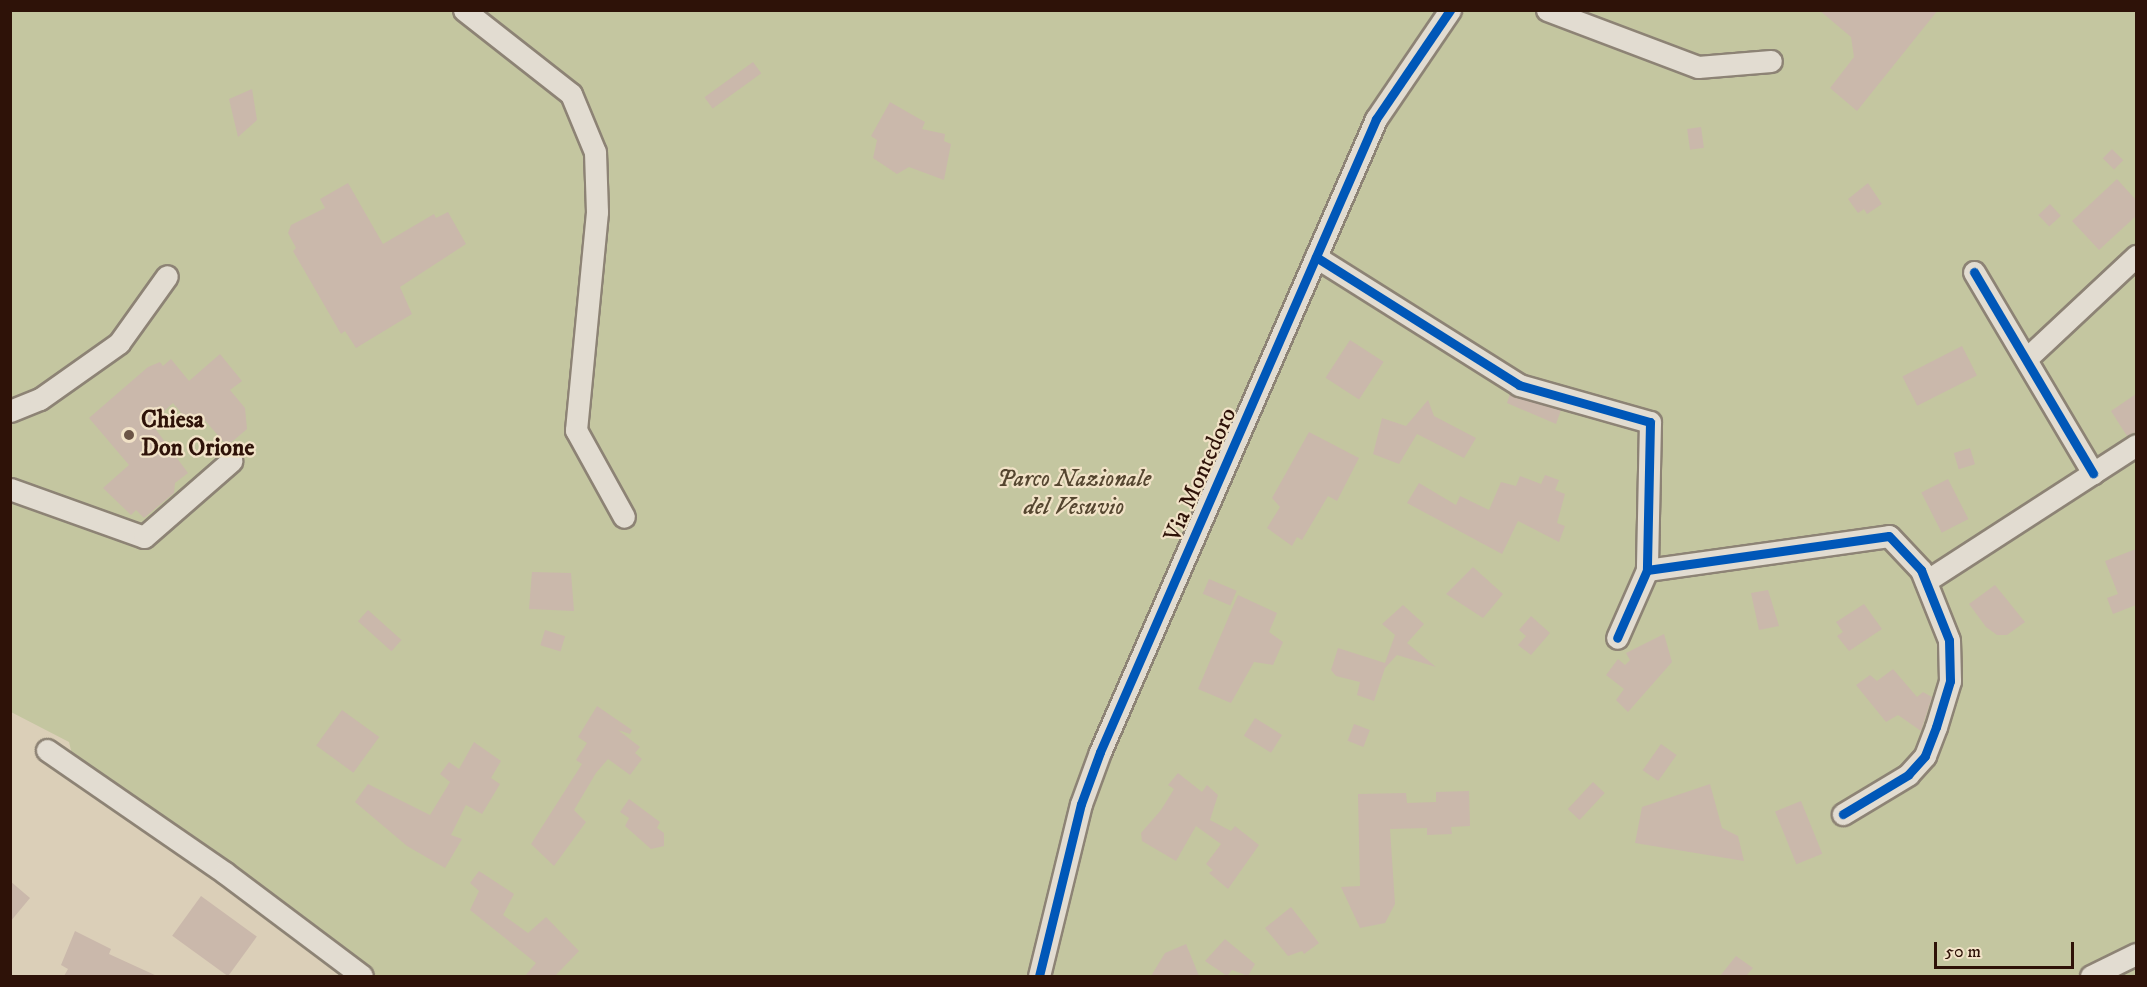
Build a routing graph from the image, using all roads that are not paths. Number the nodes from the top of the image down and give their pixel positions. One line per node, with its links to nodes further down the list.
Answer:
1 (464, 10): 15 (street)
2 (1450, 10): 5 (street, Via Montedoro)
3 (1547, 10): 4 (street)
4 (1771, 61)
5 (1316, 256): 16 (street); 23 (street, Via Montedoro)
6 (2136, 256): 9 (street)
7 (1974, 272): 9 (street)
8 (167, 276): 10 (street)
9 (2026, 359): 13 (street)
10 (10, 411)
11 (2136, 446): 13 (street)
12 (231, 461): 14 (street)
13 (2093, 473): 17 (street)
14 (10, 489)
15 (624, 517)
16 (1647, 570): 17 (street); 18 (street)
17 (1926, 581): 20 (street)
18 (1617, 638)
19 (47, 750): 22 (street)
20 (1842, 814)
21 (2136, 954): 24 (street)
22 (362, 976)
23 (1039, 976)
24 (2091, 976)

